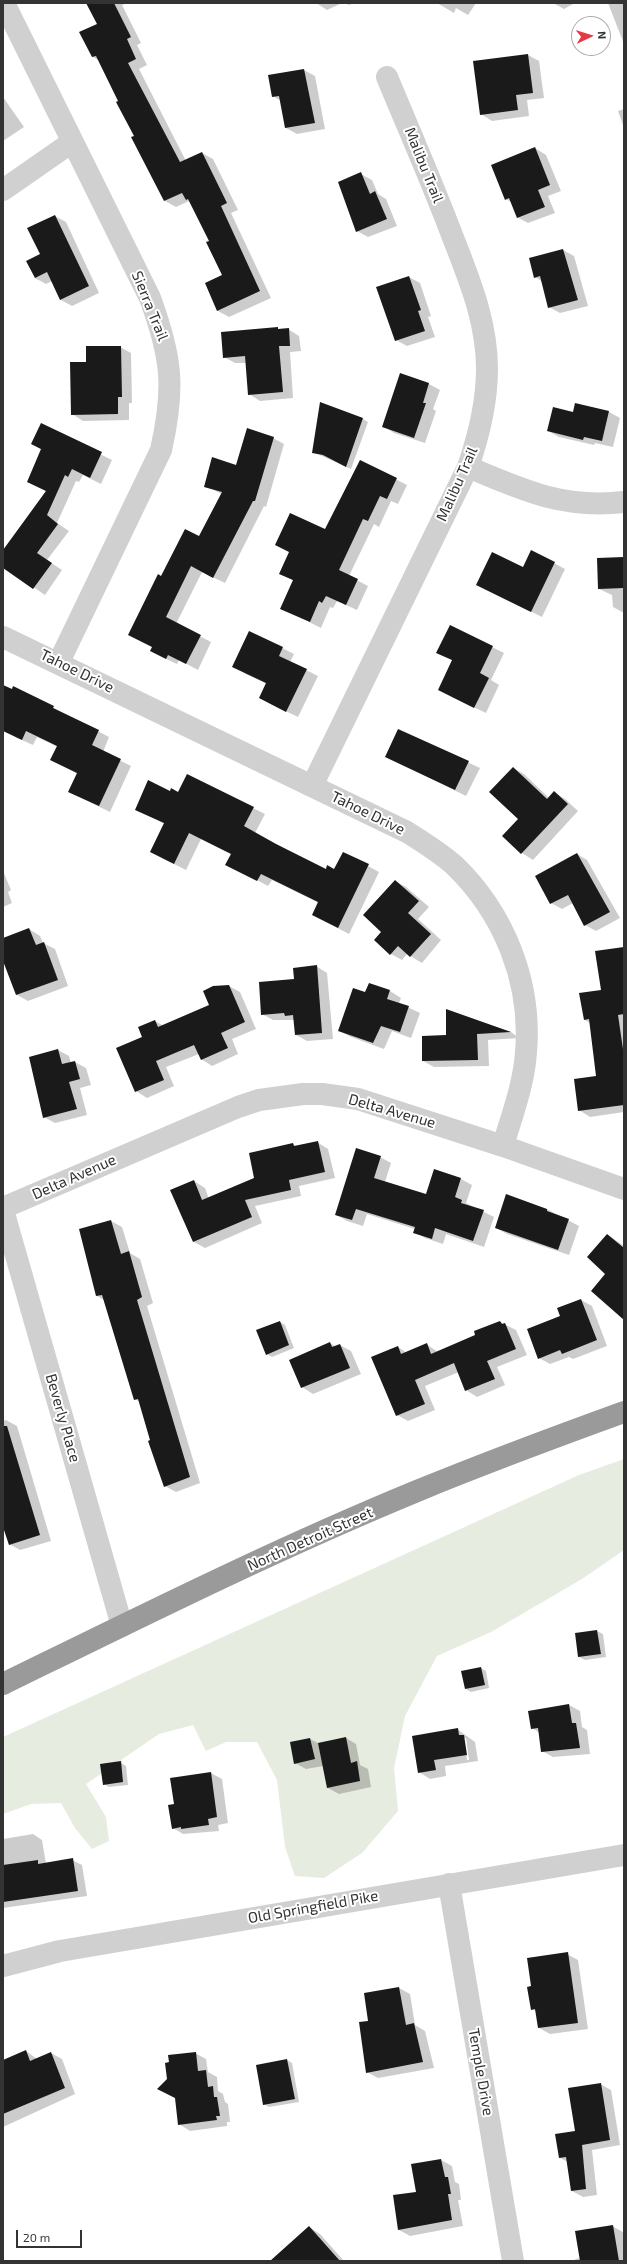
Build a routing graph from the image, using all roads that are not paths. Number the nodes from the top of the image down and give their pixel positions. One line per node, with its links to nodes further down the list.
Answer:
1 (4, 3): 3 (street, Sierra Trail)
2 (388, 77): 5 (street, Malibu Trail)
3 (72, 142): 4 (street); 8 (street, Sierra Trail)
4 (3, 190)
5 (468, 467): 6 (street); 9 (street, Malibu Trail)
6 (624, 502)
7 (3, 637): 8 (street, Tahoe Drive)
8 (59, 662): 9 (street, Tahoe Drive)
9 (312, 786): 10 (street, Tahoe Drive)
10 (503, 1146): 11 (street, Delta Avenue); 12 (street, Delta Avenue)
11 (624, 1189)
12 (3, 1209): 14 (street, Beverly Place)
13 (624, 1412): 14 (highway, North Detroit Street)
14 (122, 1626): 15 (highway, North Detroit Street)
15 (3, 1684)
16 (624, 1855): 17 (street, Old Springfield Pike)
17 (449, 1884): 18 (street, Old Springfield Pike); 19 (street, Temple Drive)
18 (3, 1966)
19 (513, 2261)

